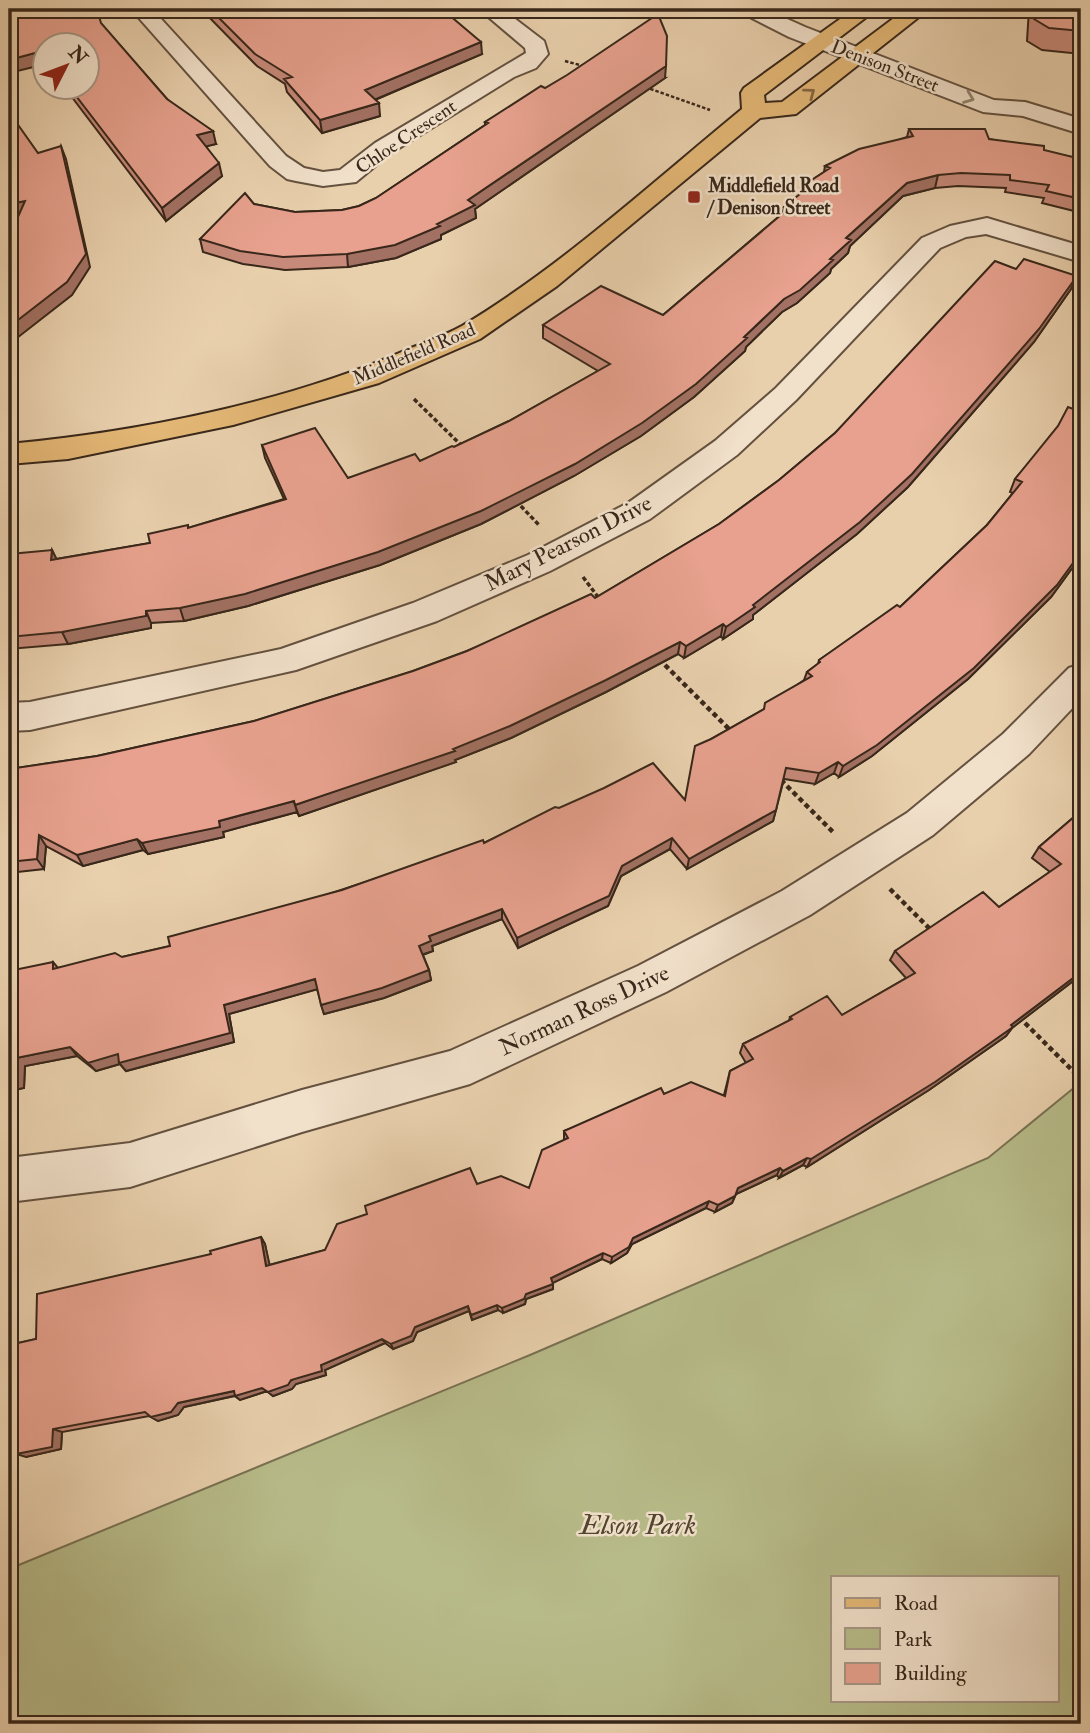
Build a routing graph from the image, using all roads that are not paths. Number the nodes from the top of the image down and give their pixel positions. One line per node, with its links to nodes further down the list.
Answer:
1 (141, 9): 2 (street, Chloe Crescent)
2 (489, 9)
3 (749, 9): 9 (street, Denison Street)
4 (867, 9): 7 (main road, Middlefield Road)
5 (919, 9): 8 (main road)
6 (818, 15): 7 (street, Denison Street)
7 (843, 25): 8 (street, Denison Street); 9 (main road, Middlefield Road)
8 (881, 39): 10 (street, Denison Street); 11 (main road)
9 (821, 41): 11 (street, Denison Street); 14 (main road, Middlefield Road)
10 (903, 48)
11 (859, 56): 13 (street, Denison Street, one-way to 13); 14 (main road, one-way to 11)
12 (1006, 87): 13 (street, Denison Street)
13 (1025, 108): 15 (street, Denison Street)
14 (748, 116): 17 (main road, Middlefield Road)
15 (1081, 127)
16 (1081, 254): 19 (street, Mary Pearson Drive)
17 (9, 454)
18 (1081, 677): 20 (street, Norman Ross Drive)
19 (9, 718)
20 (9, 1180)

